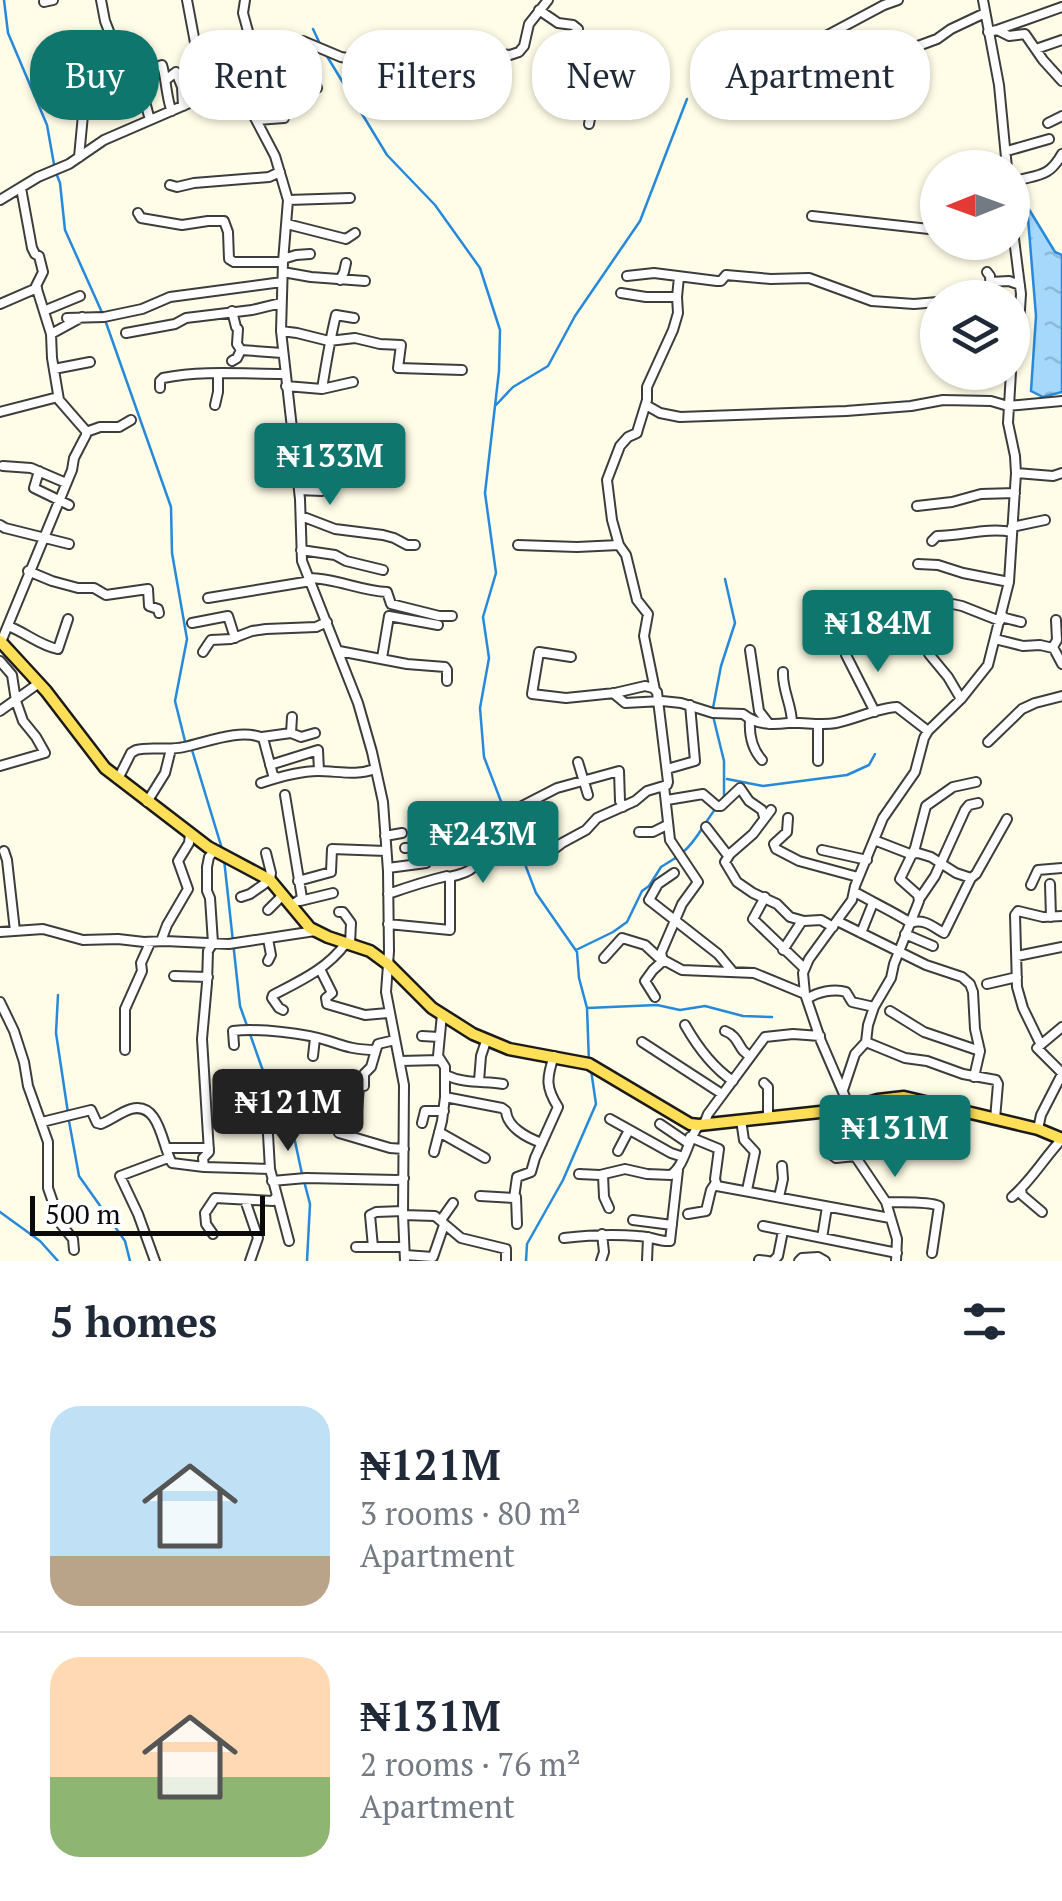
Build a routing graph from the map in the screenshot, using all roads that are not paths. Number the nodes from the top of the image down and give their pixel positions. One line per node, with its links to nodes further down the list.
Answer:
1 (101, 0): 11 (street)
2 (187, 0): 12 (street)
3 (244, 0): 13 (street)
4 (548, 0): 8 (street)
5 (898, 0): 15 (street)
6 (983, 0): 9 (street)
7 (1062, 7): 10 (street)
8 (539, 10): 14 (street); 20 (street)
9 (985, 13): 16 (street); 19 (street)
10 (1027, 19): 16 (street); 17 (street)
11 (109, 30)
12 (193, 30)
13 (247, 30)
14 (577, 30)
15 (839, 30)
16 (993, 31): 17 (street); 38 (street)
17 (1027, 35): 21 (street)
18 (1062, 40): 21 (street)
19 (930, 42)
20 (322, 49)
21 (1036, 50): 25 (street)
22 (159, 66): 23 (street)
23 (167, 79): 24 (street); 28 (street)
24 (179, 80)
25 (1062, 81)
26 (282, 95): 26 (street)
27 (179, 107): 28 (street)
28 (172, 110): 29 (street)
29 (159, 116)
30 (1062, 116): 36 (street)
31 (83, 120): 40 (street)
32 (150, 120): 40 (street)
33 (257, 120): 41 (street)
34 (590, 120): 35 (street)
35 (589, 124)
36 (1048, 124)
37 (1048, 139): 38 (street)
38 (1007, 150)
39 (1062, 154): 42 (street)
40 (79, 158): 44 (street)
41 (280, 172): 43 (street); 47 (street)
42 (1030, 177)
43 (170, 186)
44 (21, 188): 46 (street); 62 (street)
45 (350, 198): 47 (street)
46 (0, 200)
47 (288, 200): 50 (street)
48 (138, 214): 55 (street)
49 (812, 216): 51 (street)
50 (287, 224): 52 (street); 55 (street)
51 (920, 228)
52 (355, 233)
53 (310, 254): 55 (street)
54 (346, 263): 59 (street)
55 (283, 269): 59 (street); 66 (street); 71 (street)
56 (987, 272): 60 (street)
57 (627, 276): 58 (street)
58 (680, 277): 65 (street); 68 (street)
59 (340, 280): 61 (street)
60 (990, 280)
61 (365, 282)
62 (37, 288): 67 (street); 69 (street)
63 (621, 293): 65 (street)
64 (80, 296): 69 (street)
65 (677, 297): 93 (street)
66 (281, 303): 70 (street); 74 (street)
67 (0, 304)
68 (920, 304)
69 (46, 310): 76 (street)
70 (232, 312): 75 (street); 78 (street)
71 (82, 317): 72 (street); 76 (street)
72 (67, 318)
73 (354, 318): 77 (street)
74 (281, 332): 77 (street); 79 (street)
75 (126, 333)
76 (51, 334): 82 (street)
77 (329, 341): 83 (street); 89 (street)
78 (241, 350): 79 (street); 80 (street)
79 (282, 353): 85 (street)
80 (232, 361)
81 (90, 362): 82 (street)
82 (54, 369): 91 (street)
83 (462, 370)
84 (218, 374): 85 (street); 88 (street); 94 (street)
85 (284, 374): 87 (street)
86 (353, 382): 89 (street)
87 (286, 386): 89 (street); 100 (street)
88 (160, 388)
89 (322, 389)
90 (1009, 390): 95 (street)
91 (58, 398): 96 (street); 99 (street)
92 (1062, 401): 95 (street)
93 (646, 405): 95 (street); 121 (street)
94 (214, 406)
95 (1008, 406): 104 (street)
96 (0, 412)
97 (131, 420): 99 (street)
98 (339, 430): 100 (street)
99 (86, 432): 106 (street)
100 (292, 437): 107 (street)
101 (3, 466): 102 (street)
102 (39, 471): 106 (street); 109 (street)
103 (1062, 472): 104 (street)
104 (1016, 473): 108 (street)
105 (324, 476): 107 (street)
106 (66, 483): 109 (street)
107 (299, 490): 112 (street)
108 (1015, 494): 111 (street); 115 (street)
109 (58, 500): 110 (street); 116 (street)
110 (69, 505)
111 (917, 506)
112 (300, 516): 119 (street); 122 (street)
113 (1044, 520): 115 (street)
114 (0, 525): 116 (street)
115 (1012, 530): 117 (street); 127 (street)
116 (42, 539): 118 (street); 125 (street)
117 (932, 541)
118 (70, 544)
119 (415, 545)
120 (518, 545): 121 (street)
121 (619, 545): 156 (street)
122 (300, 550): 124 (street); 126 (street)
123 (918, 564): 127 (street)
124 (383, 570)
125 (28, 571): 130 (street); 139 (street)
126 (310, 579): 128 (street); 131 (street); 135 (street)
127 (1008, 582): 132 (street)
128 (208, 598)
129 (924, 598): 132 (street)
130 (159, 613)
131 (452, 616)
132 (1000, 617): 136 (street); 141 (street)
133 (68, 619): 139 (street)
134 (1056, 620): 144 (street)
135 (327, 622): 140 (street); 146 (street)
136 (1021, 622)
137 (192, 624): 140 (street)
138 (438, 625): 150 (street)
139 (8, 626): 142 (street)
140 (235, 638): 147 (street)
141 (995, 640): 144 (street); 159 (street)
142 (0, 641): 155 (main road)
143 (924, 644): 159 (street)
144 (1052, 647): 151 (street)
145 (750, 650): 168 (street)
146 (339, 651): 150 (street); 182 (street)
147 (203, 652)
148 (846, 655): 164 (street)
149 (571, 657): 157 (street)
150 (382, 658): 154 (street)
151 (1062, 664)
152 (1, 666): 160 (street)
153 (783, 672): 167 (street)
154 (447, 681)
155 (39, 683): 160 (street); 186 (main road)
156 (655, 690): 157 (street); 161 (street)
157 (612, 693): 161 (street)
158 (1062, 696): 175 (street)
159 (962, 699): 170 (street)
160 (16, 702): 163 (street); 181 (street)
161 (658, 702): 162 (street); 183 (street)
162 (690, 705): 166 (street); 183 (street)
163 (0, 711)
164 (875, 712): 169 (street); 170 (street)
165 (292, 717): 171 (street)
166 (750, 720): 168 (street); 173 (street)
167 (792, 723): 168 (street); 169 (street)
168 (765, 724): 173 (street)
169 (818, 724): 178 (street)
170 (928, 731): 206 (street)
171 (291, 733): 172 (street); 174 (street)
172 (315, 734)
173 (751, 736): 177 (street)
174 (262, 737): 176 (street); 180 (street)
175 (988, 742)
176 (170, 749): 186 (street); 194 (street)
177 (762, 760)
178 (818, 760)
179 (578, 762): 187 (street)
180 (270, 764): 184 (street); 185 (street)
181 (0, 766)
182 (375, 769): 184 (street); 204 (street)
183 (666, 769): 190 (street)
184 (320, 771): 185 (street)
185 (277, 778): 189 (street)
186 (118, 779): 194 (main road)
187 (584, 782): 192 (street); 196 (street); 197 (street)
188 (976, 782): 214 (street)
189 (262, 783)
190 (664, 786): 193 (street); 197 (street)
191 (285, 795): 226 (street)
192 (588, 796)
193 (666, 800): 200 (street); 213 (street)
194 (147, 802): 205 (main road)
195 (978, 803): 218 (street)
196 (522, 806)
197 (623, 806): 215 (street)
198 (788, 818): 223 (street)
199 (1007, 818): 224 (street)
200 (667, 825): 202 (street); 242 (street)
201 (706, 827): 213 (street)
202 (639, 832)
203 (402, 833): 204 (street)
204 (386, 836): 211 (street)
205 (193, 839): 210 (main road); 253 (street)
206 (874, 840): 214 (street); 216 (street)
207 (406, 848): 222 (street)
208 (4, 850): 247 (street)
209 (822, 850): 216 (street)
210 (214, 851): 225 (main road); 255 (street)
211 (386, 851): 219 (street); 226 (street)
212 (266, 854): 225 (street)
213 (730, 854): 234 (street)
214 (910, 854): 218 (street); 235 (street)
215 (544, 856)
216 (867, 860): 223 (street)
217 (426, 862): 219 (street)
218 (940, 862): 224 (street); 235 (street)
219 (388, 868): 232 (street)
220 (1062, 868): 227 (street)
221 (674, 873): 242 (street)
222 (449, 876): 232 (street); 245 (street)
223 (858, 877): 230 (street)
224 (971, 878): 244 (street)
225 (270, 880): 231 (main road); 233 (street)
226 (298, 881): 236 (street)
227 (1031, 884)
228 (1050, 884): 241 (street)
229 (333, 892): 236 (street)
230 (855, 892): 237 (street); 246 (street)
231 (284, 894): 236 (main road); 238 (street)
232 (388, 894): 245 (street)
233 (241, 896)
234 (764, 897): 243 (street); 259 (street)
235 (920, 898): 244 (street)
236 (296, 903): 248 (main road)
237 (873, 903): 244 (street); 250 (street)
238 (268, 910)
239 (338, 912): 256 (street)
240 (1062, 916): 241 (street)
241 (1050, 917): 261 (street)
242 (675, 921): 263 (street); 268 (street)
243 (802, 921): 246 (street); 259 (street)
244 (911, 922): 251 (street)
245 (388, 924): 265 (street)
246 (835, 924): 250 (street); 266 (street)
247 (16, 931): 249 (street); 254 (street)
248 (315, 931): 252 (street); 256 (main road)
249 (0, 932)
250 (860, 933): 260 (street)
251 (906, 934): 257 (street); 260 (street)
252 (268, 938): 255 (street); 264 (street)
253 (162, 941): 254 (street); 255 (street)
254 (150, 942): 294 (street)
255 (213, 943): 270 (street)
256 (348, 944): 265 (main road); 267 (street)
257 (934, 946)
258 (1062, 946): 261 (street)
259 (782, 950): 266 (street)
260 (900, 952): 276 (street); 296 (street)
261 (1016, 956): 271 (street)
262 (604, 958): 263 (street)
263 (664, 960): 268 (street); 273 (street)
264 (268, 961)
265 (389, 965): 279 (street); 280 (main road)
266 (804, 968): 274 (street)
267 (320, 969): 277 (street); 279 (street)
268 (734, 973): 274 (street)
269 (174, 976): 270 (street)
270 (208, 977): 335 (street)
271 (1017, 978): 272 (street); 292 (street)
272 (987, 984)
273 (656, 996)
274 (806, 996): 276 (street); 285 (street)
275 (0, 1002): 324 (street)
276 (874, 1007): 291 (street)
277 (284, 1010)
278 (890, 1011): 296 (street)
279 (388, 1013): 288 (street)
280 (442, 1014): 286 (street); 289 (main road)
281 (685, 1025): 306 (street)
282 (1062, 1028): 292 (street)
283 (724, 1031): 299 (street)
284 (422, 1036): 286 (street)
285 (820, 1036): 299 (street); 311 (street)
286 (439, 1037): 300 (street)
287 (315, 1038): 293 (street); 295 (street); 297 (street)
288 (396, 1040): 295 (street); 301 (street)
289 (486, 1041): 298 (main road); 305 (street)
290 (642, 1042): 312 (street)
291 (866, 1042): 304 (street); 311 (street)
292 (1040, 1043): 302 (street)
293 (234, 1045)
294 (125, 1050)
295 (376, 1050): 310 (street)
296 (980, 1050): 304 (street)
297 (314, 1056)
298 (554, 1056): 327 (main road); 334 (street)
299 (750, 1056): 306 (street)
300 (439, 1060): 301 (street); 303 (street)
301 (401, 1062): 336 (street)
302 (1062, 1074): 328 (street)
303 (446, 1075): 305 (street); 313 (street)
304 (974, 1076): 322 (street)
305 (479, 1081): 308 (street)
306 (732, 1081): 312 (street)
307 (764, 1083): 320 (street)
308 (503, 1084)
309 (336, 1086): 310 (street)
310 (359, 1087): 316 (street)
311 (843, 1090): 315 (street)
312 (722, 1094): 327 (street)
313 (445, 1097): 318 (street); 334 (street)
314 (895, 1097): 315 (main road); 322 (main road); 337 (street)
315 (848, 1109): 317 (main road); 341 (street)
316 (357, 1110)
317 (832, 1110): 320 (main road); 341 (street)
318 (444, 1111): 325 (street); 330 (street)
319 (267, 1117): 346 (street)
320 (768, 1117): 323 (main road)
321 (610, 1119): 329 (street)
322 (996, 1119): 328 (main road)
323 (742, 1120): 327 (main road); 354 (street)
324 (42, 1122): 340 (street); 383 (street)
325 (422, 1124)
326 (660, 1124): 333 (street)
327 (701, 1124): 333 (street)
328 (1038, 1129): 332 (main road)
329 (629, 1130): 338 (street); 342 (street)
330 (439, 1132): 339 (street); 343 (street)
331 (339, 1134): 336 (street)
332 (1062, 1139): 353 (street)
333 (689, 1140): 342 (street); 352 (street)
334 (542, 1143): 358 (street)
335 (208, 1148): 340 (street); 345 (street)
336 (404, 1150): 350 (street)
337 (892, 1150)
338 (618, 1151)
339 (434, 1152)
340 (167, 1153): 345 (street); 388 (street)
341 (855, 1156): 361 (street)
342 (683, 1157): 347 (street)
343 (485, 1158)
344 (782, 1166): 356 (street)
345 (204, 1167): 346 (street)
346 (270, 1169): 351 (street)
347 (678, 1170): 349 (street); 372 (street)
348 (580, 1174): 349 (street)
349 (603, 1175): 364 (street)
350 (404, 1178): 351 (street); 366 (street)
351 (272, 1181): 357 (street)
352 (715, 1184): 354 (street); 367 (street)
353 (1022, 1189): 359 (street); 365 (street)
354 (746, 1190): 356 (street)
355 (480, 1196): 358 (street)
356 (779, 1196): 363 (street)
357 (276, 1197): 360 (street); 380 (street)
358 (516, 1197): 371 (street)
359 (1012, 1197)
360 (245, 1200): 375 (street); 389 (street)
361 (886, 1202): 368 (street); 384 (street)
362 (453, 1203): 370 (street)
363 (827, 1207): 368 (street); 379 (street)
364 (609, 1208)
365 (1042, 1212)
366 (403, 1213): 370 (street); 382 (street); 385 (street)
367 (688, 1214)
368 (890, 1218): 386 (street)
369 (634, 1220): 372 (street)
370 (442, 1223): 385 (street); 390 (street)
371 (517, 1224)
372 (672, 1225): 377 (street)
373 (764, 1226): 374 (street)
374 (783, 1231): 379 (street); 393 (street)
375 (213, 1234)
376 (602, 1234): 377 (street); 378 (street); 391 (street)
377 (648, 1237): 392 (street)
378 (564, 1238)
379 (822, 1238): 386 (street)
380 (289, 1241)
381 (356, 1246): 382 (street)
382 (372, 1246): 385 (street)
383 (74, 1250)
384 (932, 1253)
385 (405, 1254)
386 (897, 1257)
387 (759, 1260): 393 (street)
388 (155, 1261)
389 (250, 1261)
390 (506, 1261)
391 (601, 1261)
392 (647, 1261)
393 (771, 1261)
394 (799, 1261): 395 (street)
395 (826, 1261)

